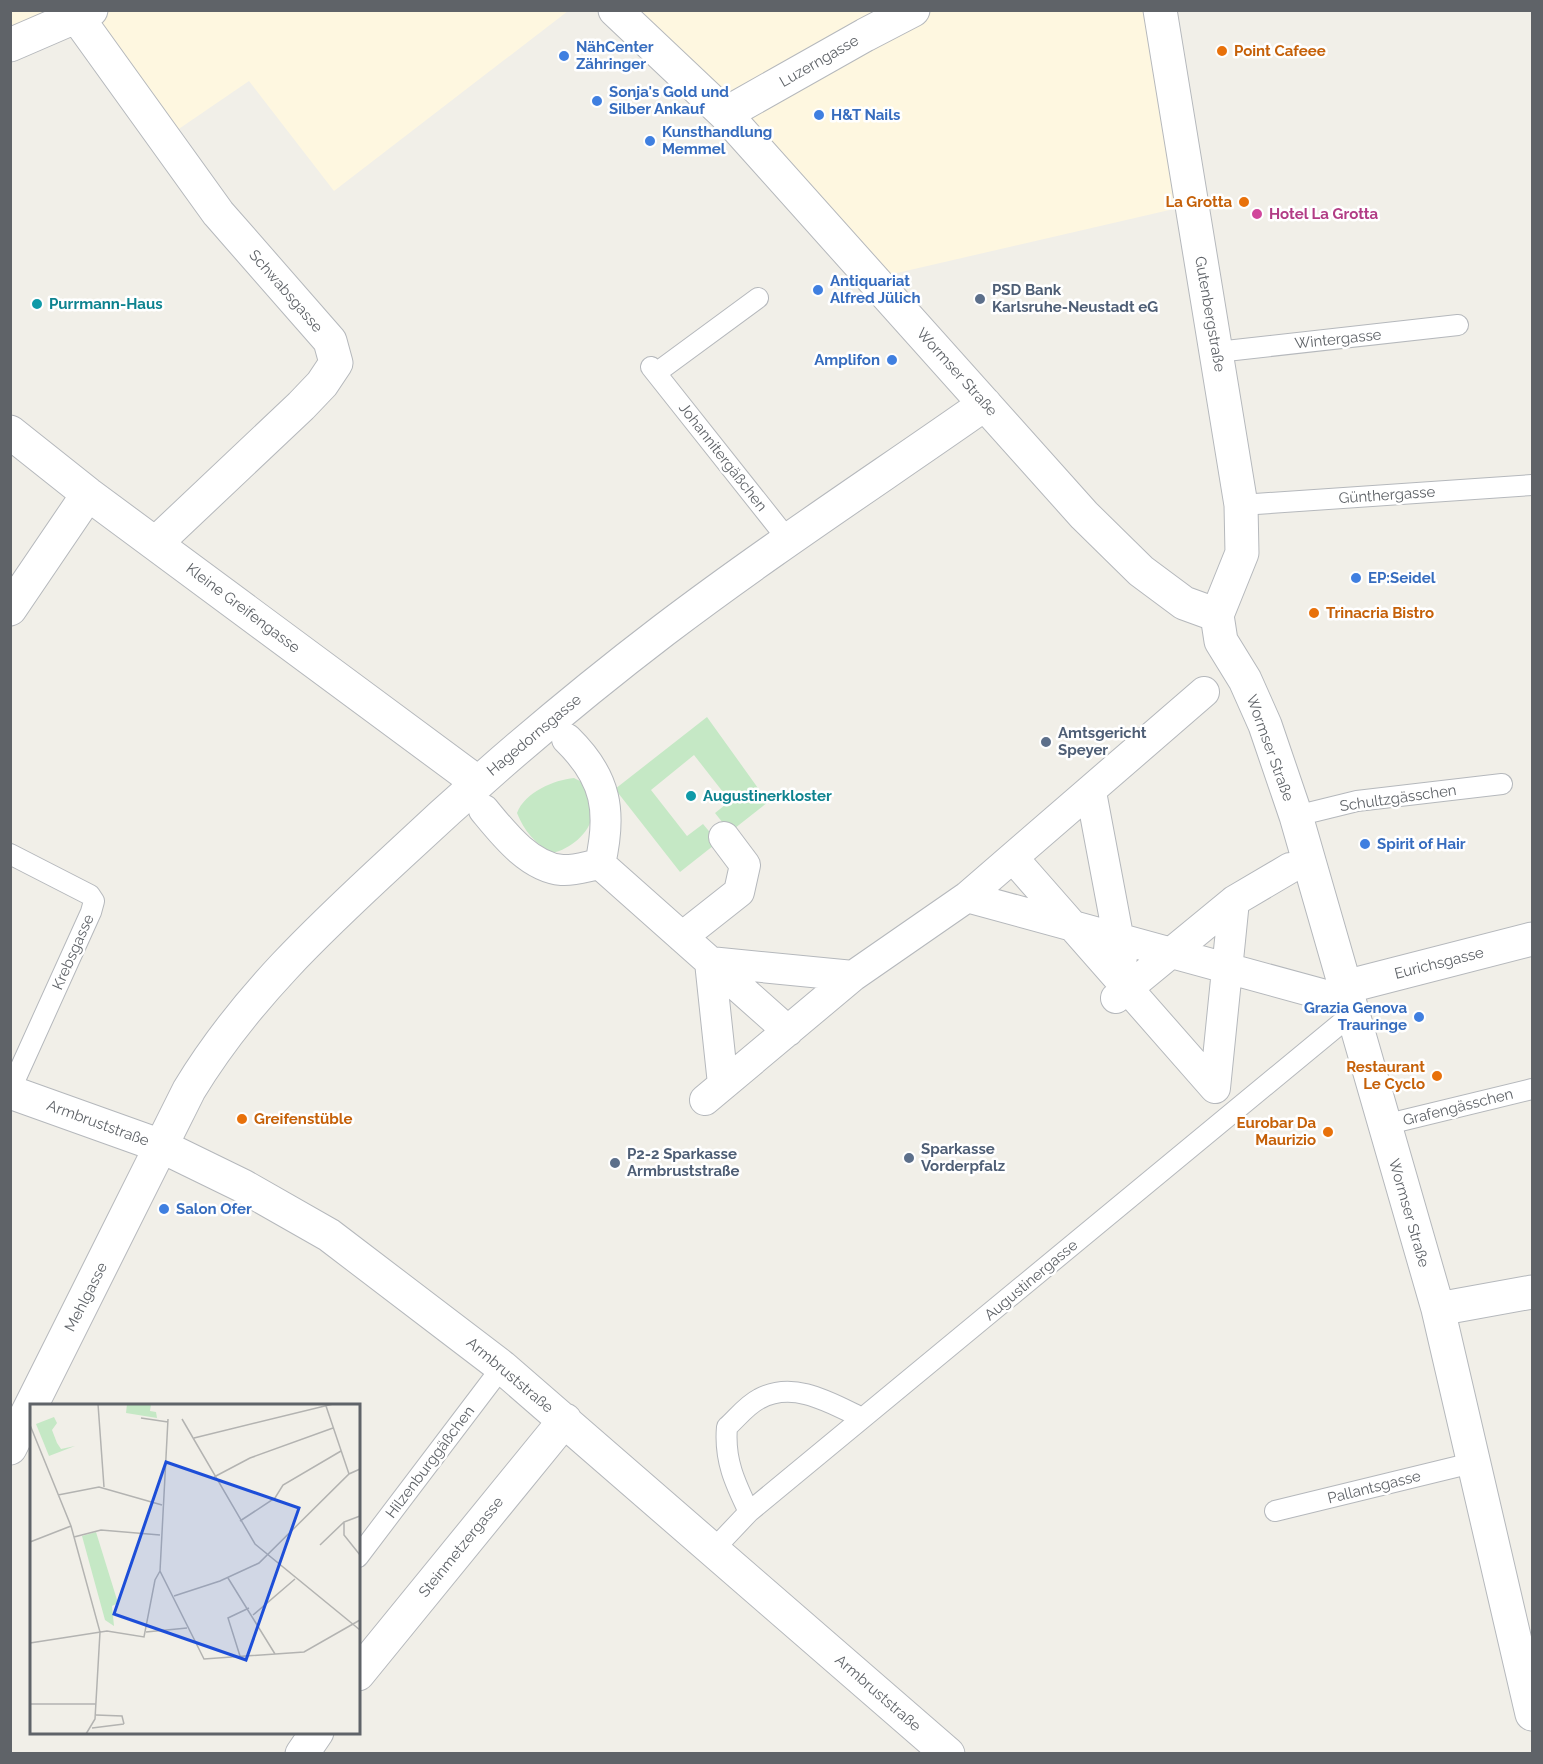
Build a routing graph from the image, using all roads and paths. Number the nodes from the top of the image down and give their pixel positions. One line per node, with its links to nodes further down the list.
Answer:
1 (615, 10): 6 (street, Wormser Straße)
2 (913, 10): 6 (street, Luzerngasse)
3 (1160, 10): 9 (street, Gutenbergstraße)
4 (84, 14): 5 (street); 16 (street, Schwabsgasse)
5 (10, 45)
6 (725, 114): 10 (street, Wormser Straße)
7 (758, 298): 15 (lane, Johannitergäßchen)
8 (1458, 326): 9 (lane, Wintergasse)
9 (1217, 352): 14 (street, Gutenbergstraße)
10 (985, 404): 15 (street, Hagedornsgasse); 18 (street, Wormser Straße)
11 (10, 432): 13 (street, Kleine Greifengasse)
12 (1533, 485): 14 (lane, Günthergasse)
13 (88, 494): 16 (street, Kleine Greifengasse); 17 (street)
14 (1241, 505): 18 (street, Gutenbergstraße)
15 (789, 541): 23 (street, Hagedornsgasse)
16 (156, 543): 23 (street, Kleine Greifengasse)
17 (10, 609)
18 (1216, 615): 24 (street, Wormser Straße)
19 (1204, 692): 22 (street)
20 (567, 739): 28 (street)
21 (1502, 784): 24 (lane, Schultzgässchen)
22 (1092, 792): 27 (street); 34 (street)
23 (481, 796): 28 (street); 46 (street, Hagedornsgasse)
24 (1296, 816): 41 (street, Wormser Straße)
25 (724, 837): 33 (street)
26 (10, 854): 44 (lane, Krebsgasse)
27 (1013, 858): 30 (street); 32 (street)
28 (600, 864): 33 (street)
29 (1290, 868): 31 (street)
30 (967, 897): 32 (street); 39 (street)
31 (1234, 901): 36 (street); 38 (street)
32 (1073, 926): 34 (street); 40 (street)
33 (682, 937): 37 (street)
34 (1119, 939): 36 (street); 40 (street)
35 (1533, 939): 41 (street, Eurichsgasse)
36 (1171, 952): 38 (street); 40 (street)
37 (710, 962): 39 (street); 42 (street); 42 (street)
38 (1227, 968): 40 (street); 41 (street)
39 (853, 976): 42 (street)
40 (1122, 993)
41 (1340, 999): 45 (street, Wormser Straße); 52 (lane, Augustinergasse)
42 (788, 1031)
43 (1533, 1089): 45 (lane, Grafengässchen)
44 (10, 1091): 46 (street, Armbruststraße)
45 (1383, 1125): 48 (street, Wormser Straße)
46 (161, 1146): 49 (street, Armbruststraße); 50 (street, Mehlgasse)
47 (1533, 1292): 48 (street)
48 (1438, 1309): 55 (street, Wormser Straße)
49 (502, 1367): 53 (street, Armbruststraße); 59 (lane, Hilzenburggäßchen)
50 (32, 1404)
51 (30, 1408): 54 (street, Mehlgasse)
52 (862, 1418): 57 (lane, Augustinergasse); 57 (lane)
53 (565, 1420): 58 (street, Armbruststraße); 60 (street, Steinmetzergasse)
54 (10, 1448)
55 (1472, 1463): 56 (lane, Pallantsgasse); 61 (street, Wormser Straße)
56 (1275, 1511)
57 (749, 1512): 58 (lane, Augustinergasse)
58 (713, 1550): 64 (street, Armbruststraße)
59 (360, 1554)
60 (360, 1672)
61 (1533, 1714)
62 (316, 1734): 63 (street)
63 (302, 1754)
64 (948, 1754)

